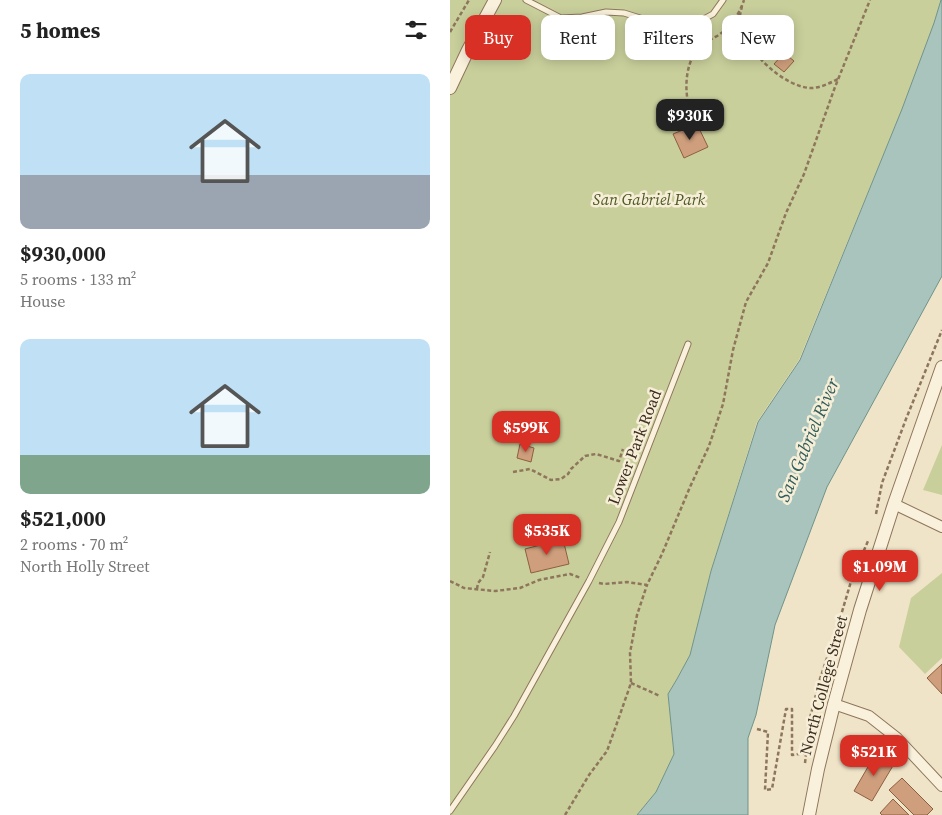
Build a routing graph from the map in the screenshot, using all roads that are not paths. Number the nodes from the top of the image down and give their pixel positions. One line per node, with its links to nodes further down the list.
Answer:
1 (495, 0): 4 (street)
2 (526, 0): 3 (lane)
3 (723, 0)
4 (450, 88)
5 (688, 344): 11 (lane, Lower Park Road)
6 (942, 367): 7 (street, North College Street)
7 (894, 504): 8 (street); 9 (street, North College Street)
8 (942, 526)
9 (834, 704): 10 (street); 12 (street, North College Street)
10 (942, 786)
11 (450, 811)
12 (810, 815)

